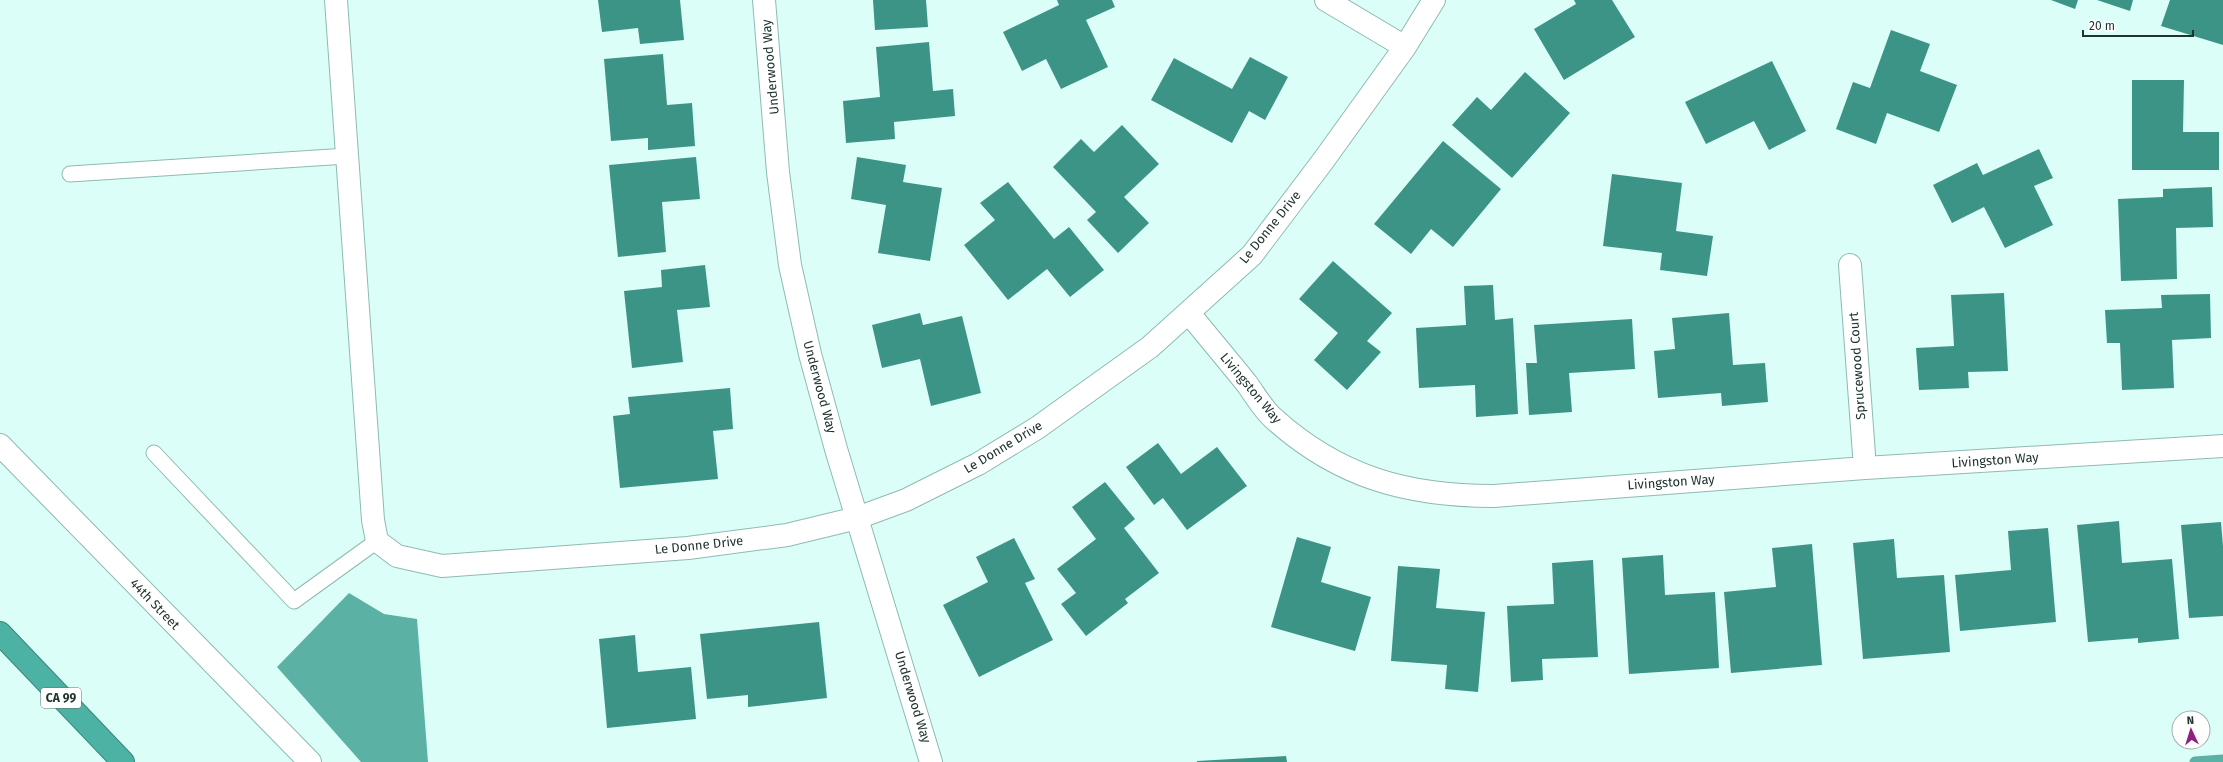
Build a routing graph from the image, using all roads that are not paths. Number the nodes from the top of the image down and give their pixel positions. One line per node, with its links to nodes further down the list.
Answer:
1 (336, 0): 6 (street)
2 (764, 0): 14 (street, Underwood Way)
3 (1326, 0): 5 (street)
4 (1434, 0): 5 (street, Le Donne Drive)
5 (1405, 46): 9 (street, Le Donne Drive)
6 (347, 156): 7 (lane); 15 (street)
7 (70, 174)
8 (1850, 265): 13 (street, Sprucewood Court)
9 (1189, 314): 13 (street, Livingston Way); 14 (street, Le Donne Drive)
10 (0, 445): 18 (street, 44th Street)
11 (2223, 446): 13 (street, Livingston Way)
12 (154, 453): 15 (lane)
13 (1865, 468)
14 (857, 518): 15 (street, Le Donne Drive); 19 (street, Underwood Way)
15 (377, 540)
16 (0, 634): 17 (highway, CA 99)
17 (123, 762)
18 (310, 762)
19 (932, 762)

